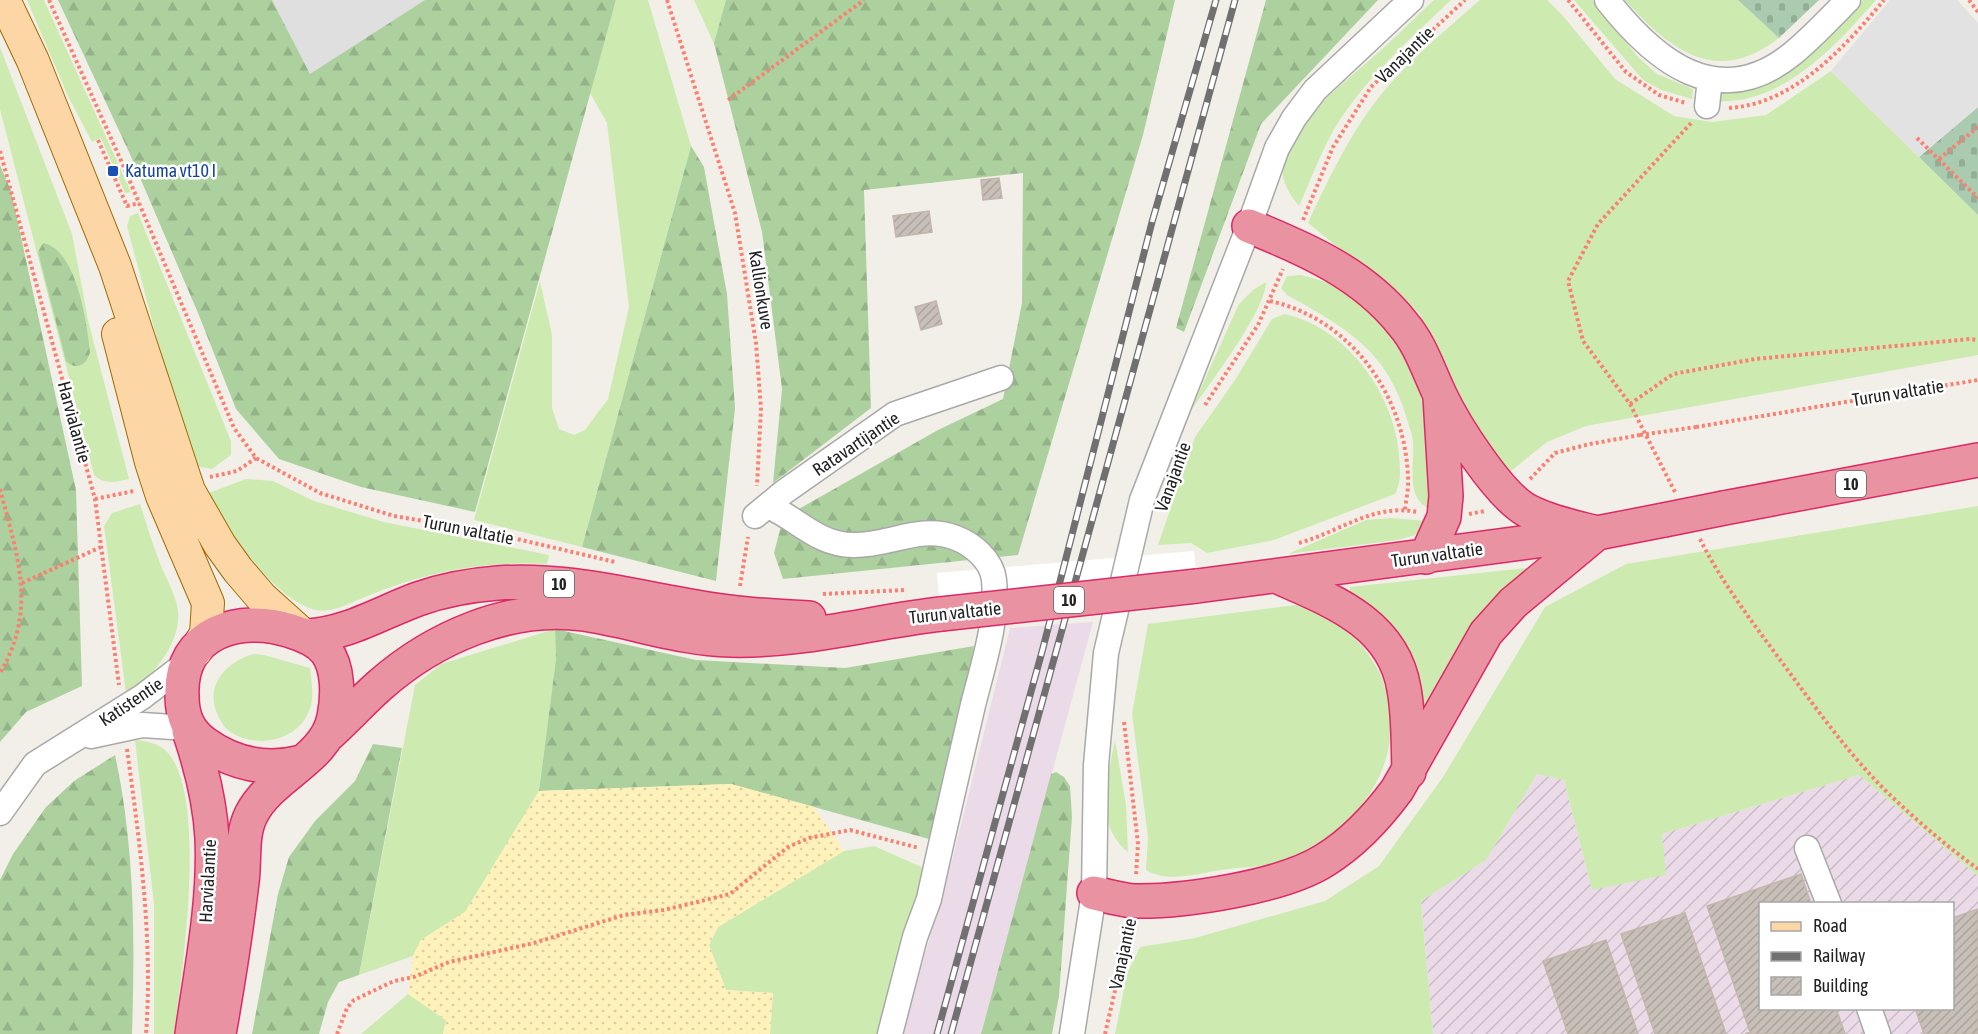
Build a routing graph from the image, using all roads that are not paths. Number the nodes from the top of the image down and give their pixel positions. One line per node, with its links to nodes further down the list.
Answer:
1 (4, 0): 7 (main road)
2 (1412, 0): 8 (street, Vanajantie)
3 (1607, 0): 5 (street)
4 (1848, 0): 5 (street)
5 (1710, 79): 6 (street)
6 (1707, 106)
7 (76, 170): 16 (main road); 17 (main road)
8 (1249, 226): 10 (highway); 25 (street, Vanajantie)
9 (1001, 378): 30 (street, Ratavartijantie)
10 (1440, 395): 12 (highway); 13 (highway)
11 (1978, 460): 12 (highway, Turun valtatie / 10, bridge)
12 (1597, 533): 13 (highway, Turun valtatie / 10); 22 (highway)
13 (1426, 557): 14 (highway, Turun valtatie / 10)
14 (1276, 576): 15 (highway, Turun valtatie / 10, bridge); 22 (highway)
15 (892, 620): 16 (highway, Turun valtatie / 10); 19 (highway, Turun valtatie / 10)
16 (304, 635): 17 (highway, 10); 19 (highway, 10)
17 (193, 656): 18 (highway); 20 (street, Katistentie)
18 (189, 729): 20 (street, Katistentie); 21 (highway); 28 (highway, Harvialantie)
19 (327, 736): 21 (highway, 10)
20 (71, 740): 23 (street, Katistentie)
21 (302, 762): 29 (highway, Harvialantie / 10)
22 (1409, 772): 25 (highway)
23 (0, 813)
24 (1808, 848): 26 (street)
25 (1094, 893): 31 (street, Vanajantie)
26 (1829, 902)
27 (1870, 1010): 32 (street)
28 (192, 1034)
29 (219, 1034)
30 (890, 1034)
31 (1072, 1034)
32 (1878, 1034)

